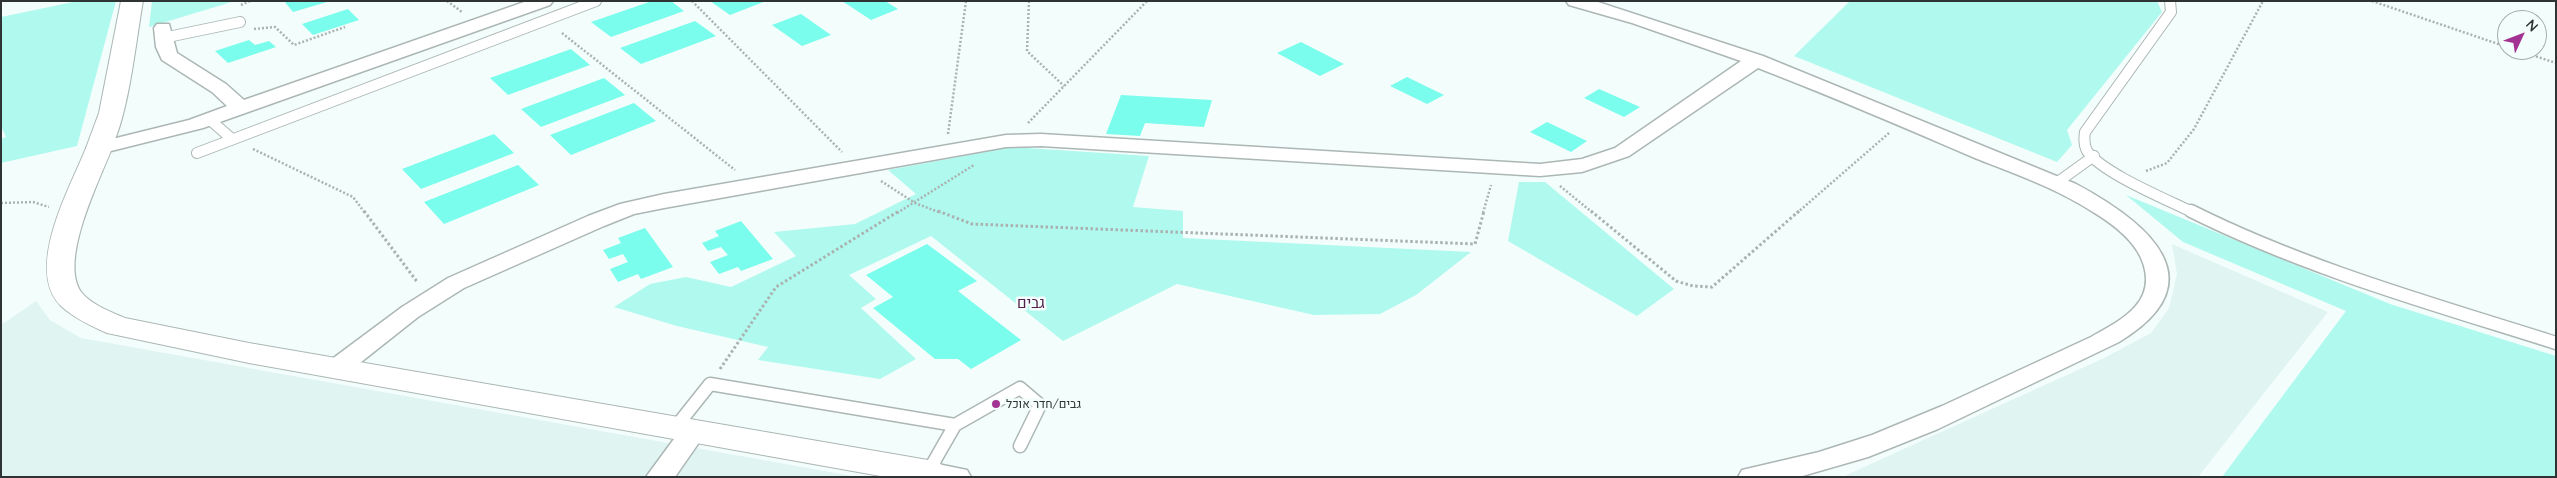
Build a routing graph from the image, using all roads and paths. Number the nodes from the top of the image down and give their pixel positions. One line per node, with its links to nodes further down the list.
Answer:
1 (132, 1): 24 (street)
2 (596, 1): 11 (lane)
3 (692, 1): 28 (path)
4 (966, 1): 25 (path)
5 (1029, 1): 18 (path)
6 (1147, 1): 18 (path)
7 (1574, 1): 17 (street)
8 (2170, 1): 27 (lane)
9 (2263, 1): 31 (path)
10 (2372, 1): 16 (path)
11 (545, 10): 19 (street); 22 (lane); 32 (path)
12 (240, 22): 15 (lane)
13 (344, 27): 14 (path)
14 (252, 29)
15 (163, 33): 19 (street)
16 (2497, 43)
17 (1756, 60): 21 (street); 30 (street)
18 (1064, 86): 23 (path)
19 (241, 108): 20 (street)
20 (209, 119): 22 (lane); 24 (street)
21 (1903, 121): 30 (path); 33 (street)
22 (232, 140): 26 (lane); 37 (path)
23 (1006, 140): 25 (street); 29 (street); 35 (path)
24 (99, 148): 36 (street)
25 (946, 150): 28 (street)
26 (197, 153)
27 (2094, 156): 31 (lane); 33 (lane)
28 (857, 166): 32 (street); 35 (path)
29 (1496, 168): 30 (street); 35 (path)
30 (1540, 170)
31 (2127, 178): 38 (lane)
32 (754, 184): 37 (street)
33 (2054, 184): 44 (street)
34 (1, 203): 36 (path)
35 (915, 203): 40 (path)
36 (73, 215): 39 (street)
37 (430, 300): 39 (street)
38 (2556, 343)
39 (337, 368): 42 (street)
40 (710, 384): 41 (lane); 42 (lane)
41 (955, 425): 43 (lane); 45 (lane)
42 (684, 429): 45 (street); 46 (street)
43 (1020, 446)
44 (1811, 472): 47 (street)
45 (942, 474)
46 (660, 477)
47 (1752, 477)

